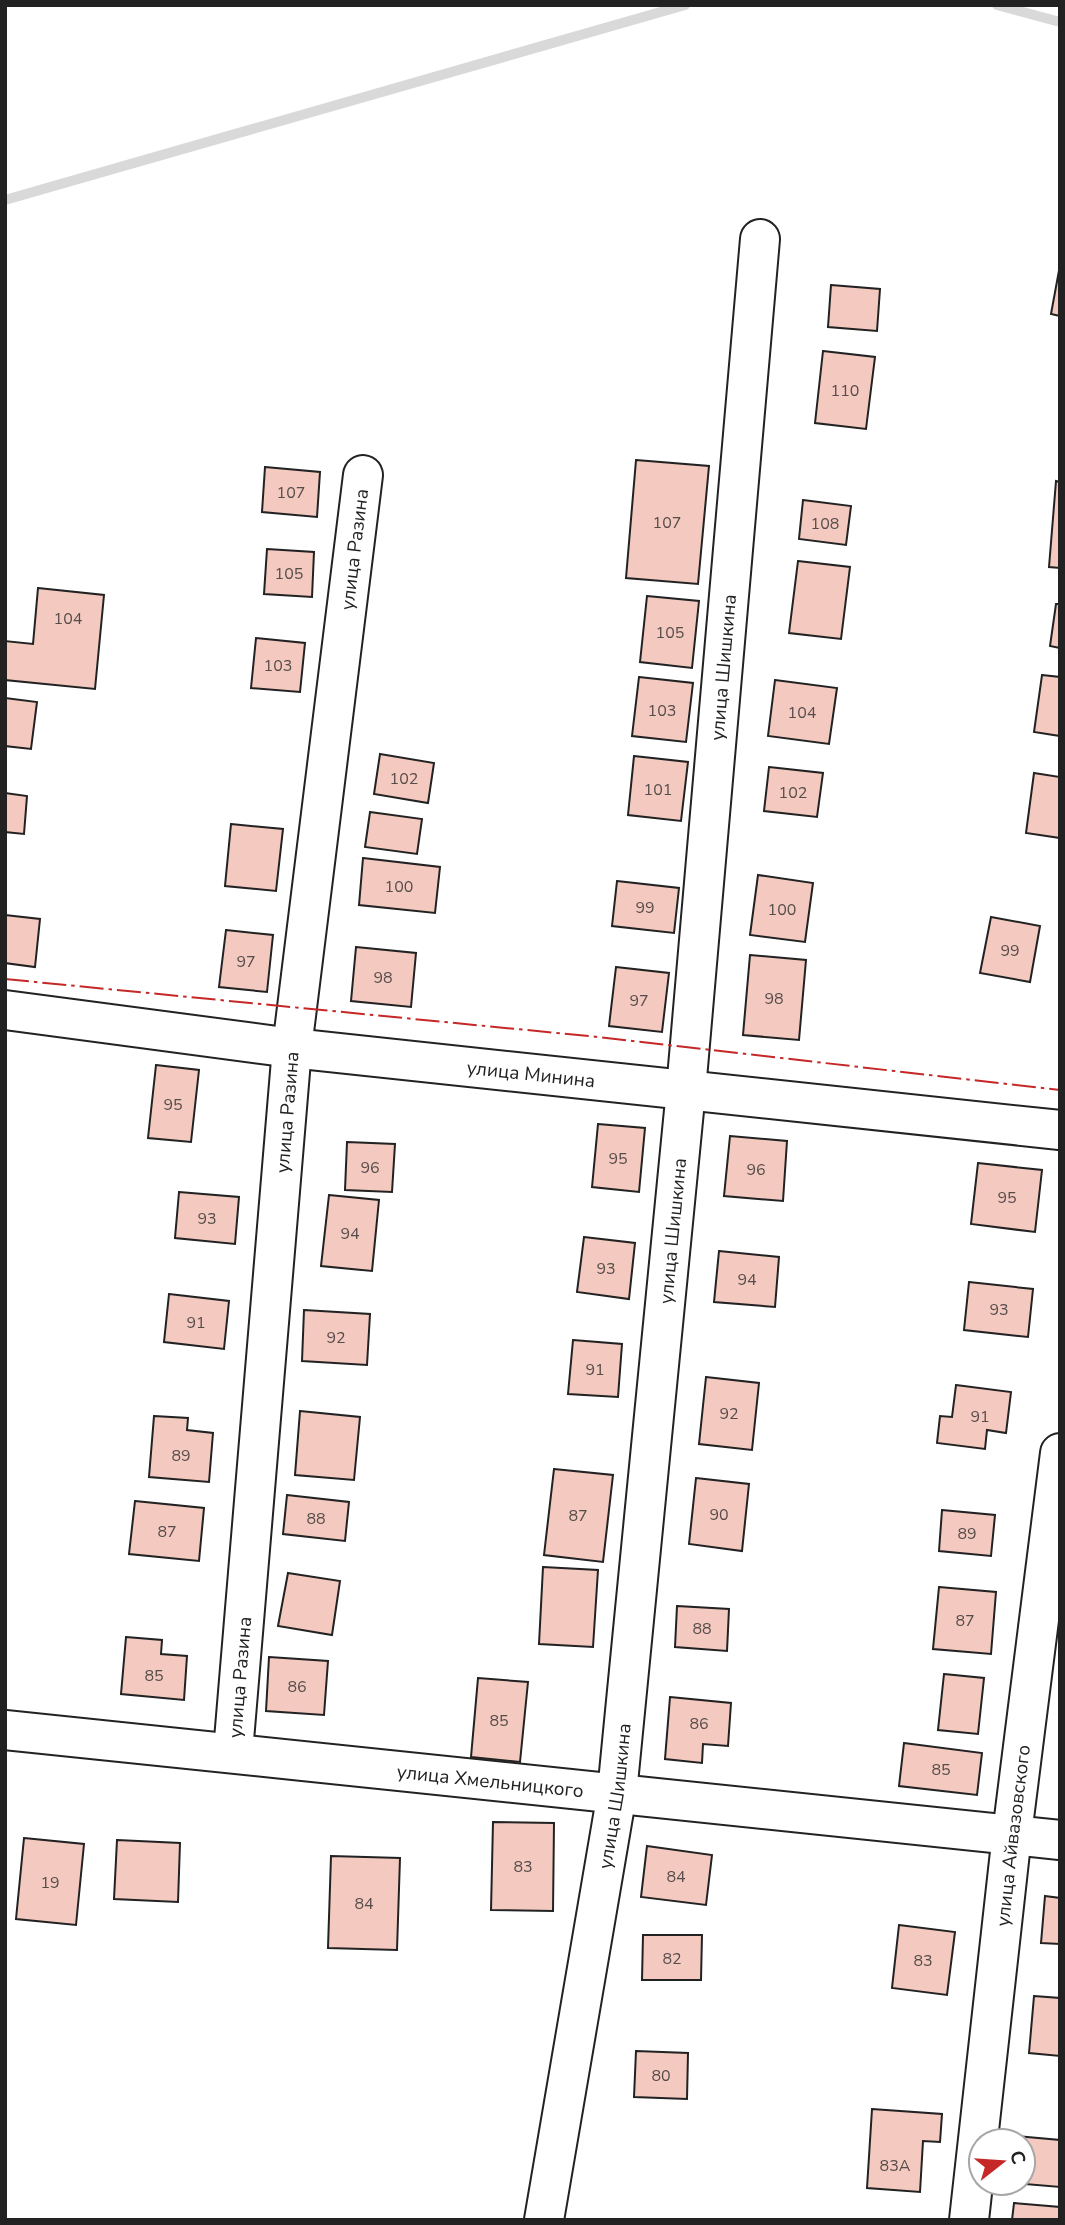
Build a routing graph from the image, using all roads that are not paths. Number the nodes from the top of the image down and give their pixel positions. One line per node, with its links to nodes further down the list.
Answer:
1 (760, 239): 5 (street, улица Шишкина)
2 (363, 475): 4 (street, улица Разина)
3 (5, 1010): 4 (street, улица Минина)
4 (292, 1048): 5 (street, улица Минина); 9 (street, улица Разина)
5 (686, 1090): 6 (street, улица Минина); 10 (street, улица Шишкина)
6 (1060, 1130)
7 (1060, 1453): 11 (street, улица Айвазовского)
8 (5, 1730): 9 (street, улица Хмельницкого)
9 (233, 1752): 10 (street, улица Хмельницкого)
10 (617, 1793): 11 (street, улица Хмельницкого); 13 (street, улица Шишкина)
11 (1012, 1834): 12 (street, улица Хмельницкого); 14 (street, улица Айвазовского)
12 (1060, 1840)
13 (544, 2220)
14 (969, 2220)

